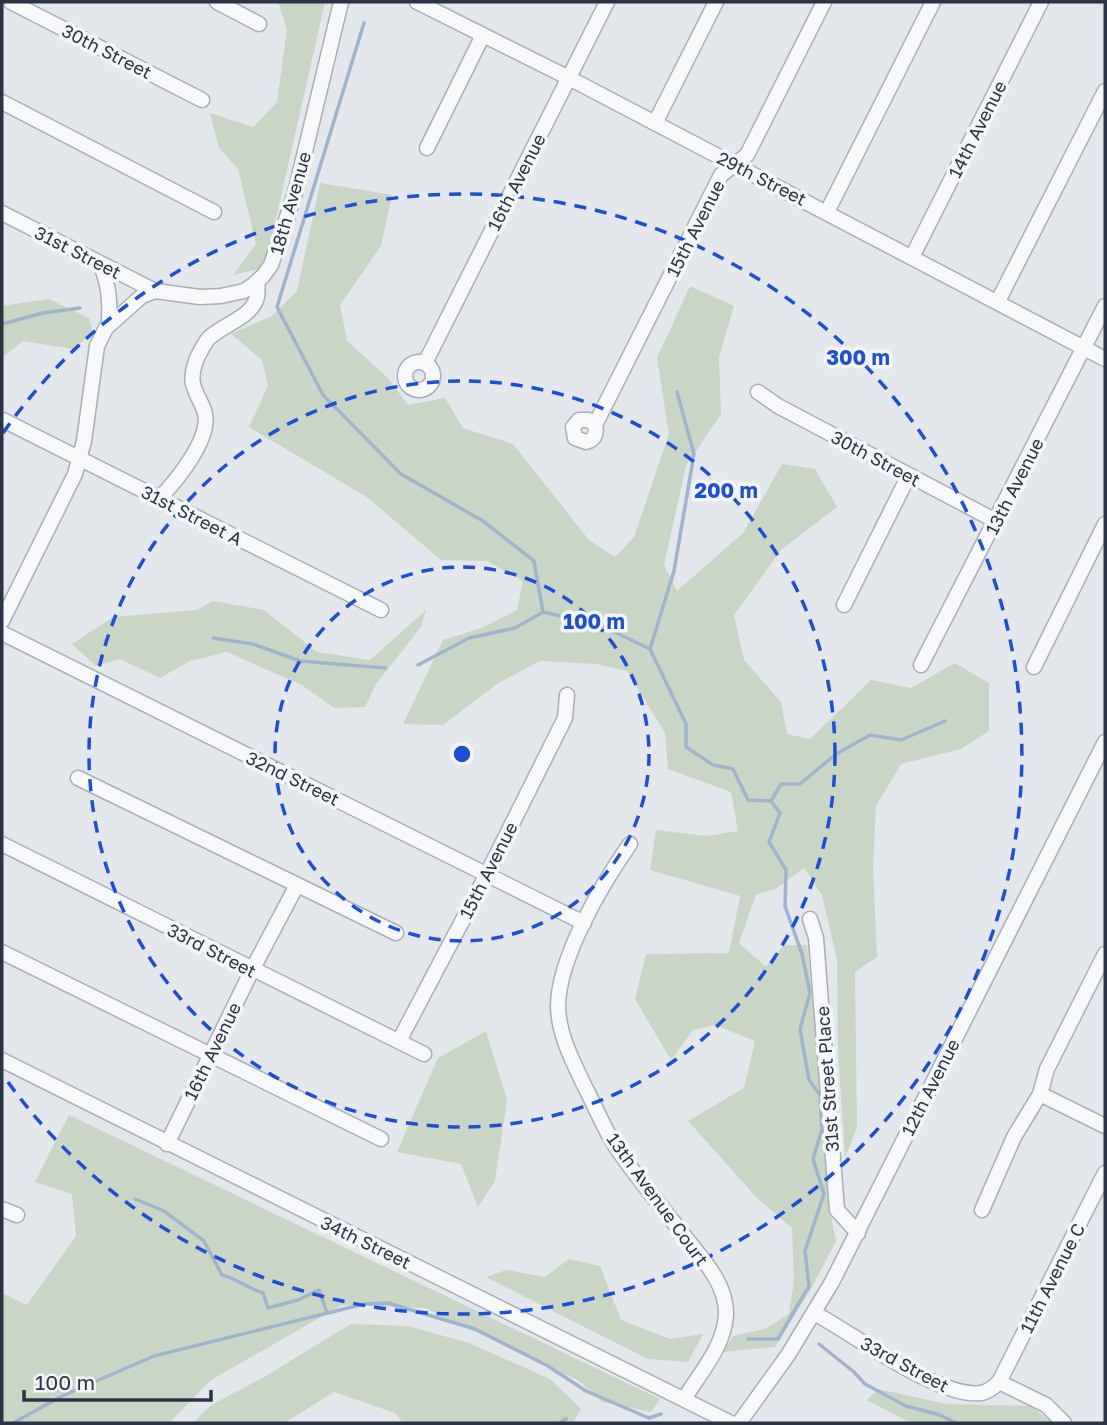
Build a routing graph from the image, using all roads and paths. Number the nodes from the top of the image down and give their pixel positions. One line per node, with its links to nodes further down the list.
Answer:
1 (11, 2): 14 (street, 30th Street)
2 (217, 2): 10 (street)
3 (341, 2): 24 (street, 18th Avenue)
4 (417, 2): 11 (street, 29th Street)
5 (607, 2): 12 (street, 16th Avenue)
6 (716, 2): 16 (street)
7 (824, 2): 18 (street, 15th Avenue)
8 (933, 2): 20 (street)
9 (1041, 2): 22 (street, 14th Avenue)
10 (259, 24)
11 (483, 35): 12 (street, 29th Street); 17 (street)
12 (569, 78): 16 (street, 29th Street); 31 (street, 16th Avenue)
13 (1105, 91): 26 (street)
14 (202, 100)
15 (2, 102): 19 (street)
16 (655, 123): 18 (street, 29th Street)
17 (427, 148)
18 (735, 164): 20 (street, 29th Street); 34 (street, 15th Avenue)
19 (214, 212)
20 (827, 212): 22 (street, 29th Street)
21 (2, 213): 23 (street, 31st Street)
22 (912, 257): 26 (street, 29th Street)
23 (100, 264): 25 (street, 31st Street); 28 (street)
24 (258, 281): 25 (street); 37 (street, 18th Avenue)
25 (155, 291): 28 (street)
26 (998, 301): 29 (street, 29th Street)
27 (1105, 306): 29 (street, 13th Avenue)
28 (109, 323): 35 (street)
29 (1084, 348): 30 (street, 29th Street); 38 (street, 13th Avenue)
30 (1105, 359)
31 (425, 363)
32 (758, 391): 36 (street, 30th Street)
33 (3, 420): 35 (street, 31st Street A)
34 (595, 425)
35 (80, 459): 37 (street, 31st Street A); 42 (street)
36 (909, 475): 38 (street, 30th Street); 40 (street)
37 (159, 499): 41 (street, 31st Street A)
38 (996, 521): 44 (street, 13th Avenue)
39 (1105, 524): 45 (street)
40 (844, 605)
41 (382, 610)
42 (2, 621)
43 (2, 633): 52 (street, 32nd Street)
44 (921, 665)
45 (1034, 667)
46 (566, 695): 52 (street, 15th Avenue)
47 (1105, 742): 48 (street, 12th Avenue)
48 (1099, 769): 72 (street, 12th Avenue)
49 (78, 778): 53 (street)
50 (2, 844): 59 (street, 33rd Street)
51 (630, 844): 55 (street, 13th Avenue Court)
52 (487, 874): 55 (street, 32nd Street); 60 (street, 15th Avenue)
53 (298, 885): 56 (street); 59 (street, 16th Avenue)
54 (810, 919): 72 (street, 31st Street Place)
55 (584, 923): 75 (street, 13th Avenue Court)
56 (396, 933)
57 (2, 952): 61 (street)
58 (1105, 954): 64 (street)
59 (252, 970): 60 (street, 33rd Street); 61 (street, 16th Avenue)
60 (398, 1041): 62 (street, 33rd Street)
61 (211, 1054): 66 (street); 67 (street, 16th Avenue)
62 (424, 1054)
63 (2, 1060): 67 (street, 34th Street)
64 (1040, 1094): 65 (street); 70 (street)
65 (1105, 1126)
66 (381, 1139)
67 (167, 1143): 75 (street, 34th Street)
68 (1105, 1174): 74 (street, 11th Avenue C)
69 (2, 1209): 71 (street)
70 (982, 1210)
71 (16, 1214)
72 (858, 1233): 73 (street, 12th Avenue)
73 (814, 1313): 74 (street, 33rd Street); 77 (street, 12th Avenue)
74 (999, 1382): 78 (street)
75 (684, 1399): 76 (street, 34th Street)
76 (731, 1423)
77 (739, 1423)
78 (1063, 1423)

